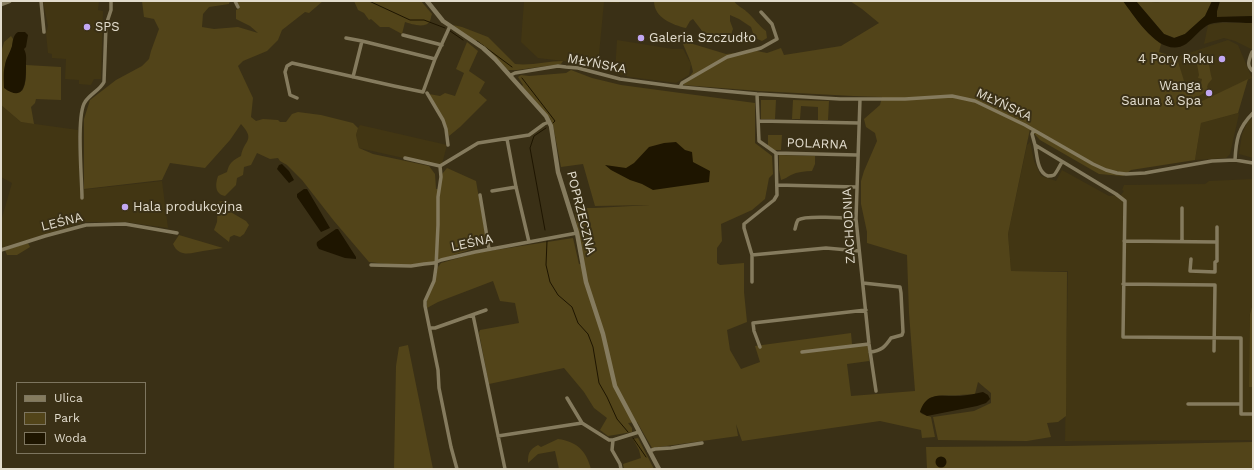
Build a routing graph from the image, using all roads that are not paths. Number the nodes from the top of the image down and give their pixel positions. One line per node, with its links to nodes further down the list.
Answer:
1 (8, 1): 6 (main road)
2 (41, 1): 10 (street)
3 (111, 1): 45 (street)
4 (235, 1): 7 (street)
5 (427, 1): 9 (street, POPRZECZNA)
6 (1, 4)
7 (238, 7)
8 (761, 12): 20 (street)
9 (450, 26): 14 (street); 18 (street, POPRZECZNA)
10 (44, 32)
11 (403, 35): 14 (street)
12 (346, 38): 13 (street)
13 (362, 41): 16 (street); 19 (street)
14 (442, 45): 16 (street)
15 (1252, 52): 17 (street)
16 (435, 59): 19 (street)
17 (1253, 72)
18 (511, 75): 20 (street, MŁYŃSKA); 27 (street, POPRZECZNA)
19 (353, 77): 23 (street)
20 (680, 87): 22 (street, MŁYŃSKA)
21 (427, 93): 31 (street)
22 (757, 94): 24 (street, MŁYŃSKA); 26 (street)
23 (297, 98)
24 (860, 99): 28 (street, ZACHODNIA); 29 (street, MŁYŃSKA)
25 (1253, 113): 36 (street)
26 (759, 121): 28 (street); 33 (street)
27 (549, 122): 30 (street); 51 (street, POPRZECZNA)
28 (859, 123): 34 (street, ZACHODNIA)
29 (1034, 130): 32 (street); 36 (street, MŁYŃSKA)
30 (507, 139): 39 (street); 41 (street)
31 (448, 145)
32 (1035, 145): 37 (street); 37 (street)
33 (776, 153): 34 (street, POLARNA); 40 (street)
34 (857, 156): 42 (street, ZACHODNIA)
35 (405, 158): 39 (street)
36 (1235, 160): 38 (street, MŁYŃSKA)
37 (1062, 162): 52 (street)
38 (1253, 163)
39 (440, 166): 61 (street)
40 (776, 185): 42 (street); 59 (street)
41 (516, 187): 43 (street); 54 (street)
42 (856, 187): 47 (street, ZACHODNIA)
43 (492, 191)
44 (480, 195): 56 (street)
45 (82, 198)
46 (1182, 208): 53 (street)
47 (856, 219): 49 (street); 58 (street, ZACHODNIA)
48 (1217, 227): 55 (street)
49 (795, 229)
50 (177, 232): 57 (street, LEŚNA)
51 (577, 233): 54 (street, LEŚNA); 82 (street, POPRZECZNA)
52 (1124, 241): 53 (street); 65 (street)
53 (1182, 241): 55 (street)
54 (529, 242): 56 (street, LEŚNA)
55 (1217, 242): 60 (street)
56 (489, 249): 61 (street, LEŚNA)
57 (1, 250)
58 (859, 250): 59 (street); 64 (street, ZACHODNIA)
59 (752, 255): 63 (street)
60 (1191, 259)
61 (436, 263): 62 (street, LEŚNA); 69 (street)
62 (371, 265)
63 (752, 282)
64 (863, 283): 67 (street, ZACHODNIA); 75 (street)
65 (1123, 284): 70 (street); 70 (street)
66 (486, 310): 68 (street)
67 (866, 310): 71 (street, ZACHODNIA); 72 (street)
68 (473, 315): 69 (street); 83 (street)
69 (430, 328): 87 (street)
70 (1214, 338): 73 (street); 79 (street)
71 (869, 344): 74 (street); 75 (street, ZACHODNIA)
72 (760, 348)
73 (1214, 351)
74 (802, 352)
75 (870, 352): 76 (street, ZACHODNIA)
76 (876, 391)
77 (567, 398): 81 (street)
78 (1188, 404): 79 (street)
79 (1241, 404): 80 (street)
80 (1253, 414)
81 (582, 423): 83 (street); 84 (street)
82 (639, 432): 84 (street); 86 (street, POPRZECZNA)
83 (498, 436): 88 (street)
84 (613, 440): 89 (street)
85 (702, 443): 86 (street)
86 (649, 451): 90 (street, POPRZECZNA)
87 (457, 469)
88 (505, 469)
89 (621, 469)
90 (659, 469)

